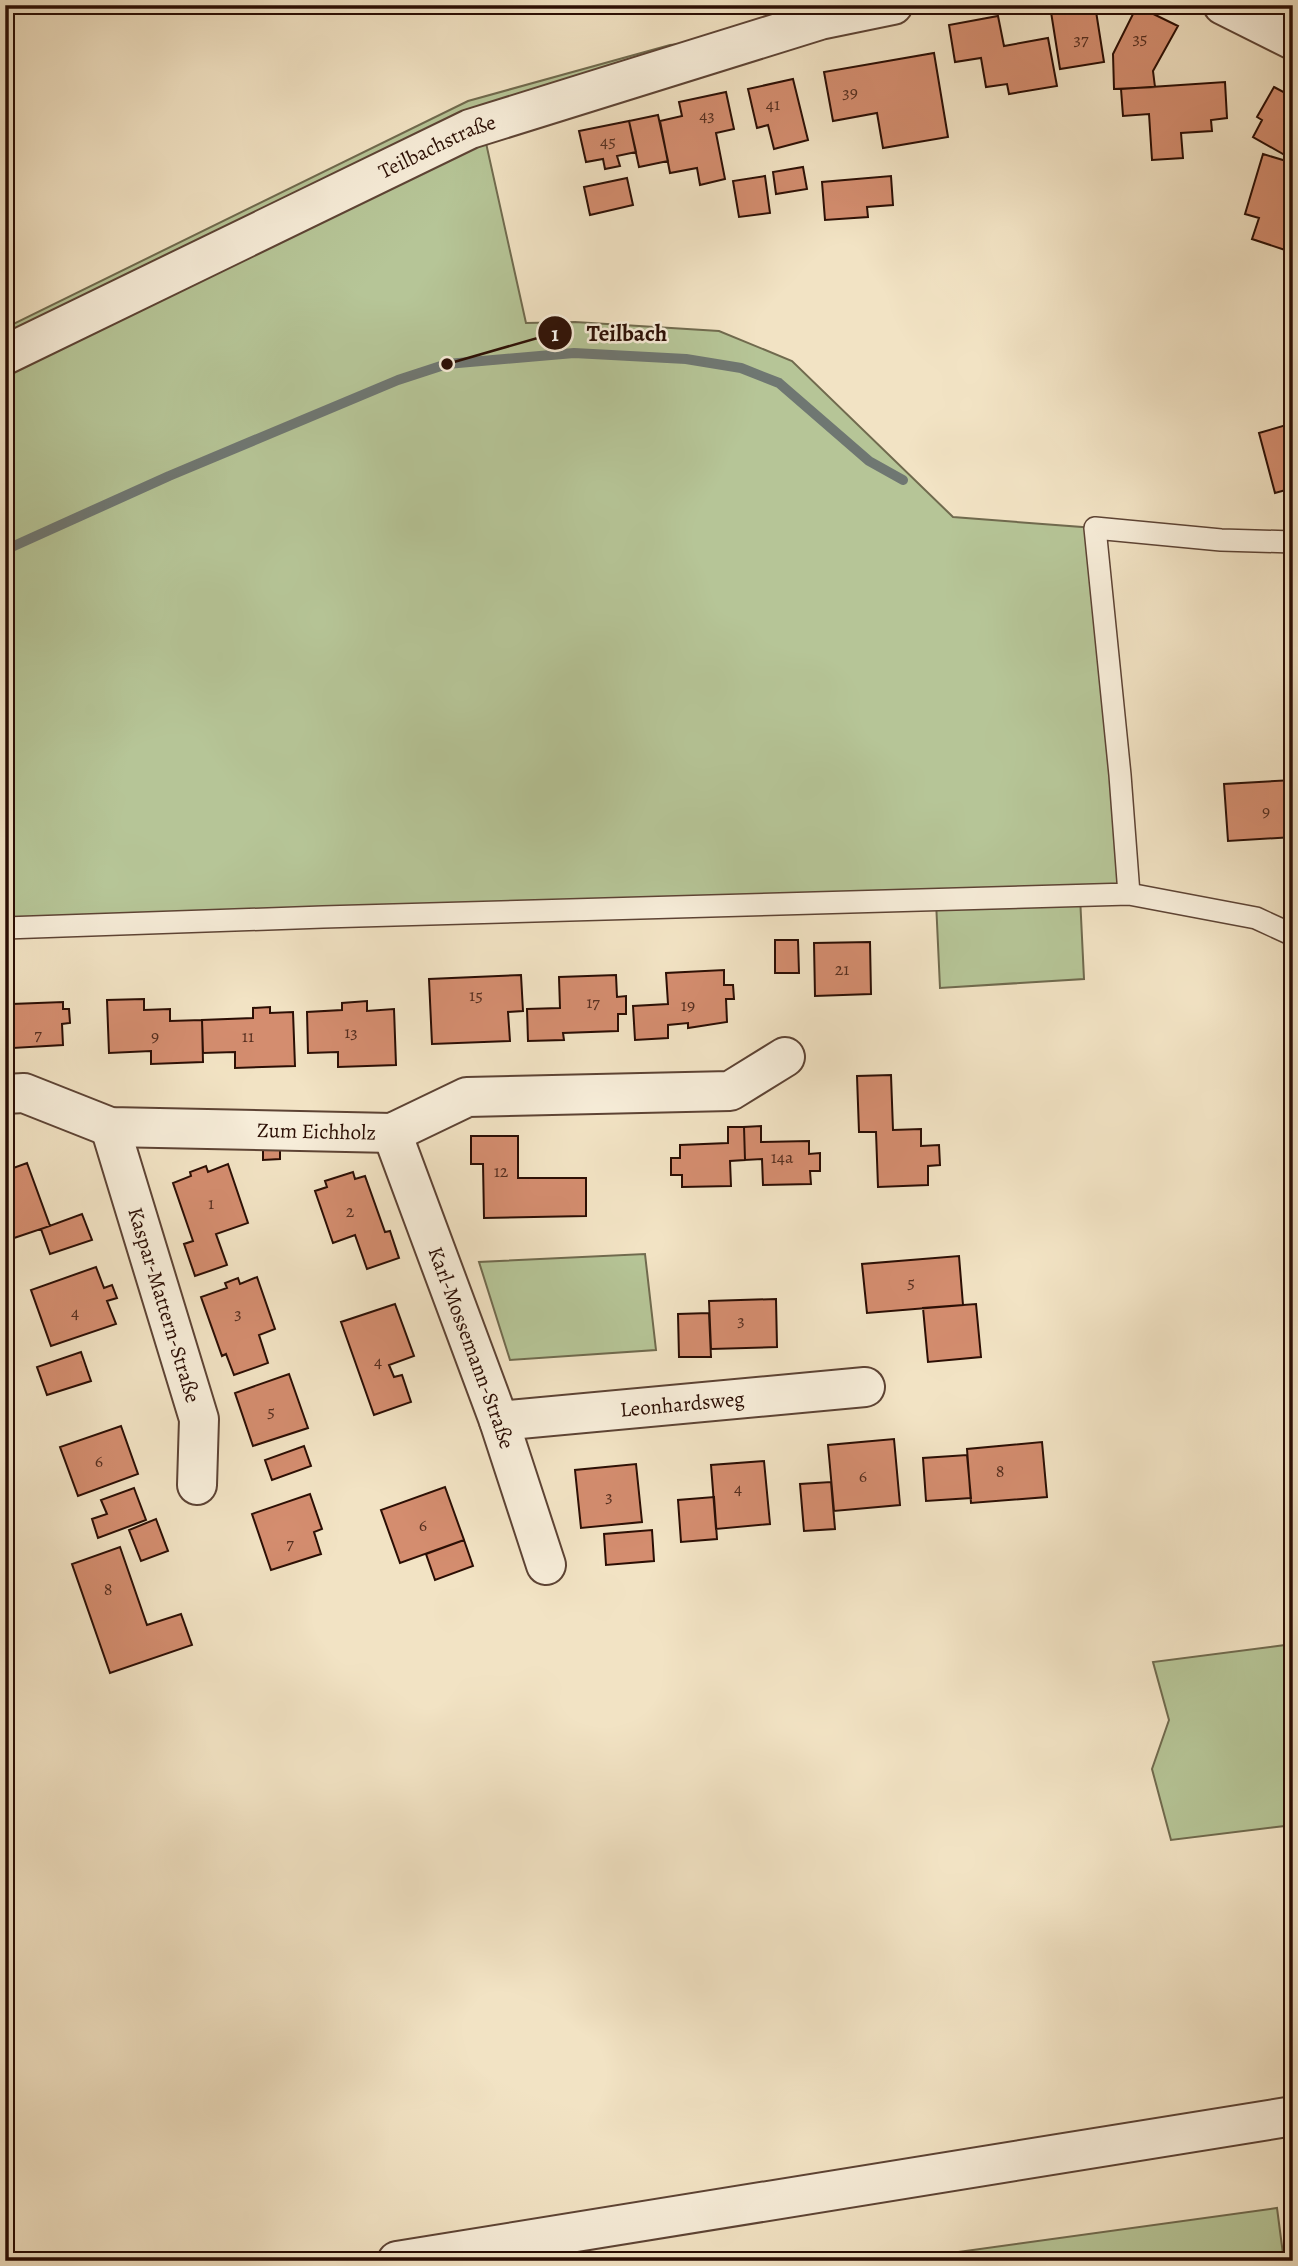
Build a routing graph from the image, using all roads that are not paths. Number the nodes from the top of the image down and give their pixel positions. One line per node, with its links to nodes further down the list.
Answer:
1 (893, 5): 4 (street, Teilbachstraße)
2 (1223, 5): 3 (street)
3 (1293, 40)
4 (5, 355)
5 (1293, 542): 6 (lane)
6 (1129, 894): 7 (lane); 8 (lane)
7 (5, 928)
8 (1293, 935)
9 (785, 1057): 12 (street, Zum Eichholz)
10 (5, 1094): 11 (street, Zum Eichholz)
11 (110, 1127): 12 (street, Zum Eichholz); 15 (street, Kaspar-Mattern-Straße)
12 (393, 1133): 14 (street, Karl-Mossemann-Straße)
13 (865, 1387): 14 (street, Leonhardsweg)
14 (499, 1421): 16 (street, Karl-Mossemann-Straße)
15 (197, 1485)
16 (546, 1565)
17 (1293, 2116): 18 (street)
18 (397, 2261)

